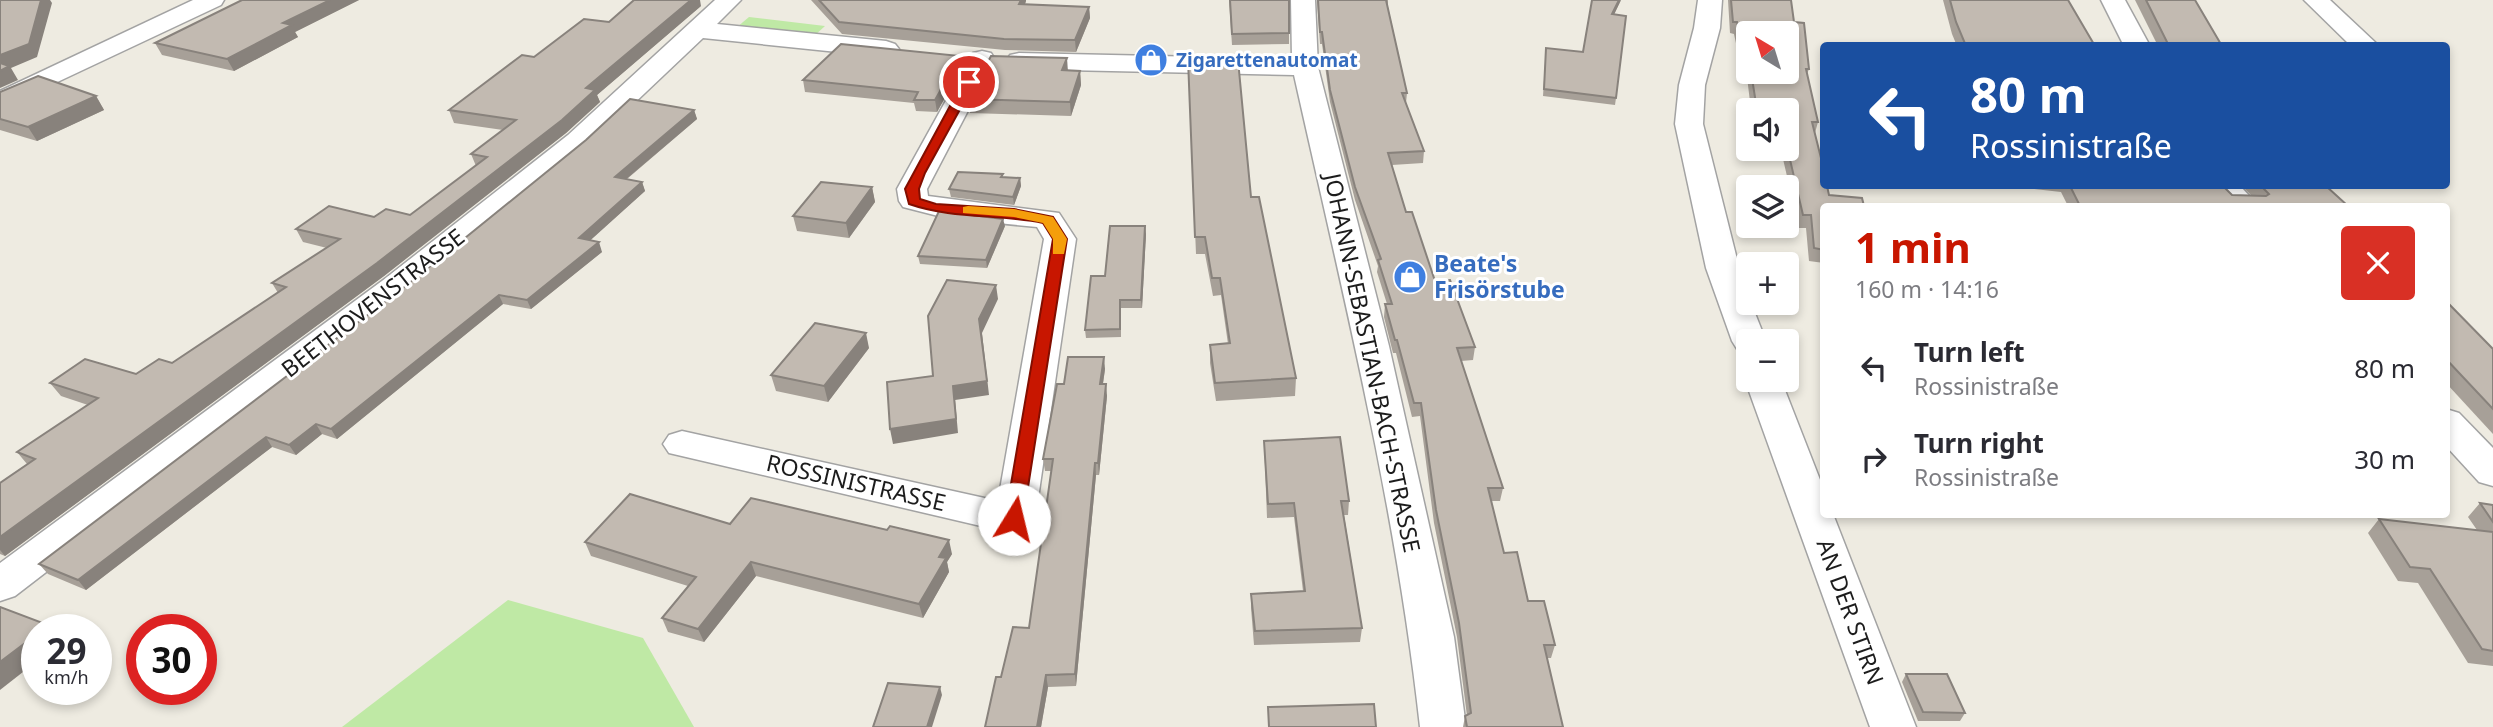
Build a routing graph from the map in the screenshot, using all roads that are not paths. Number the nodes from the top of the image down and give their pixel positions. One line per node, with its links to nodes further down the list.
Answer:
1 (212, 0): 12 (street)
2 (729, 0): 7 (street, BEETHOVENSTRASSE)
3 (1303, 0): 11 (street, JOHANN-SEBASTIAN-BACH-STRASSE)
4 (1710, 0): 15 (street)
5 (2113, 0): 8 (street)
6 (2316, 0): 9 (street)
7 (698, 30): 10 (street); 20 (street, BEETHOVENSTRASSE)
8 (2135, 42)
9 (2362, 42)
10 (916, 52)
11 (1305, 67): 18 (street, ROSSINISTRASSE); 21 (street, JOHANN-SEBASTIAN-BACH-STRASSE)
12 (0, 101)
13 (2227, 189): 14 (street)
14 (2241, 203)
15 (1745, 329)
16 (1767, 392): 22 (street, AN DER STIRN)
17 (2450, 426): 19 (street)
18 (682, 444)
19 (2493, 472)
20 (0, 585)
21 (1443, 727)
22 (1893, 727)

